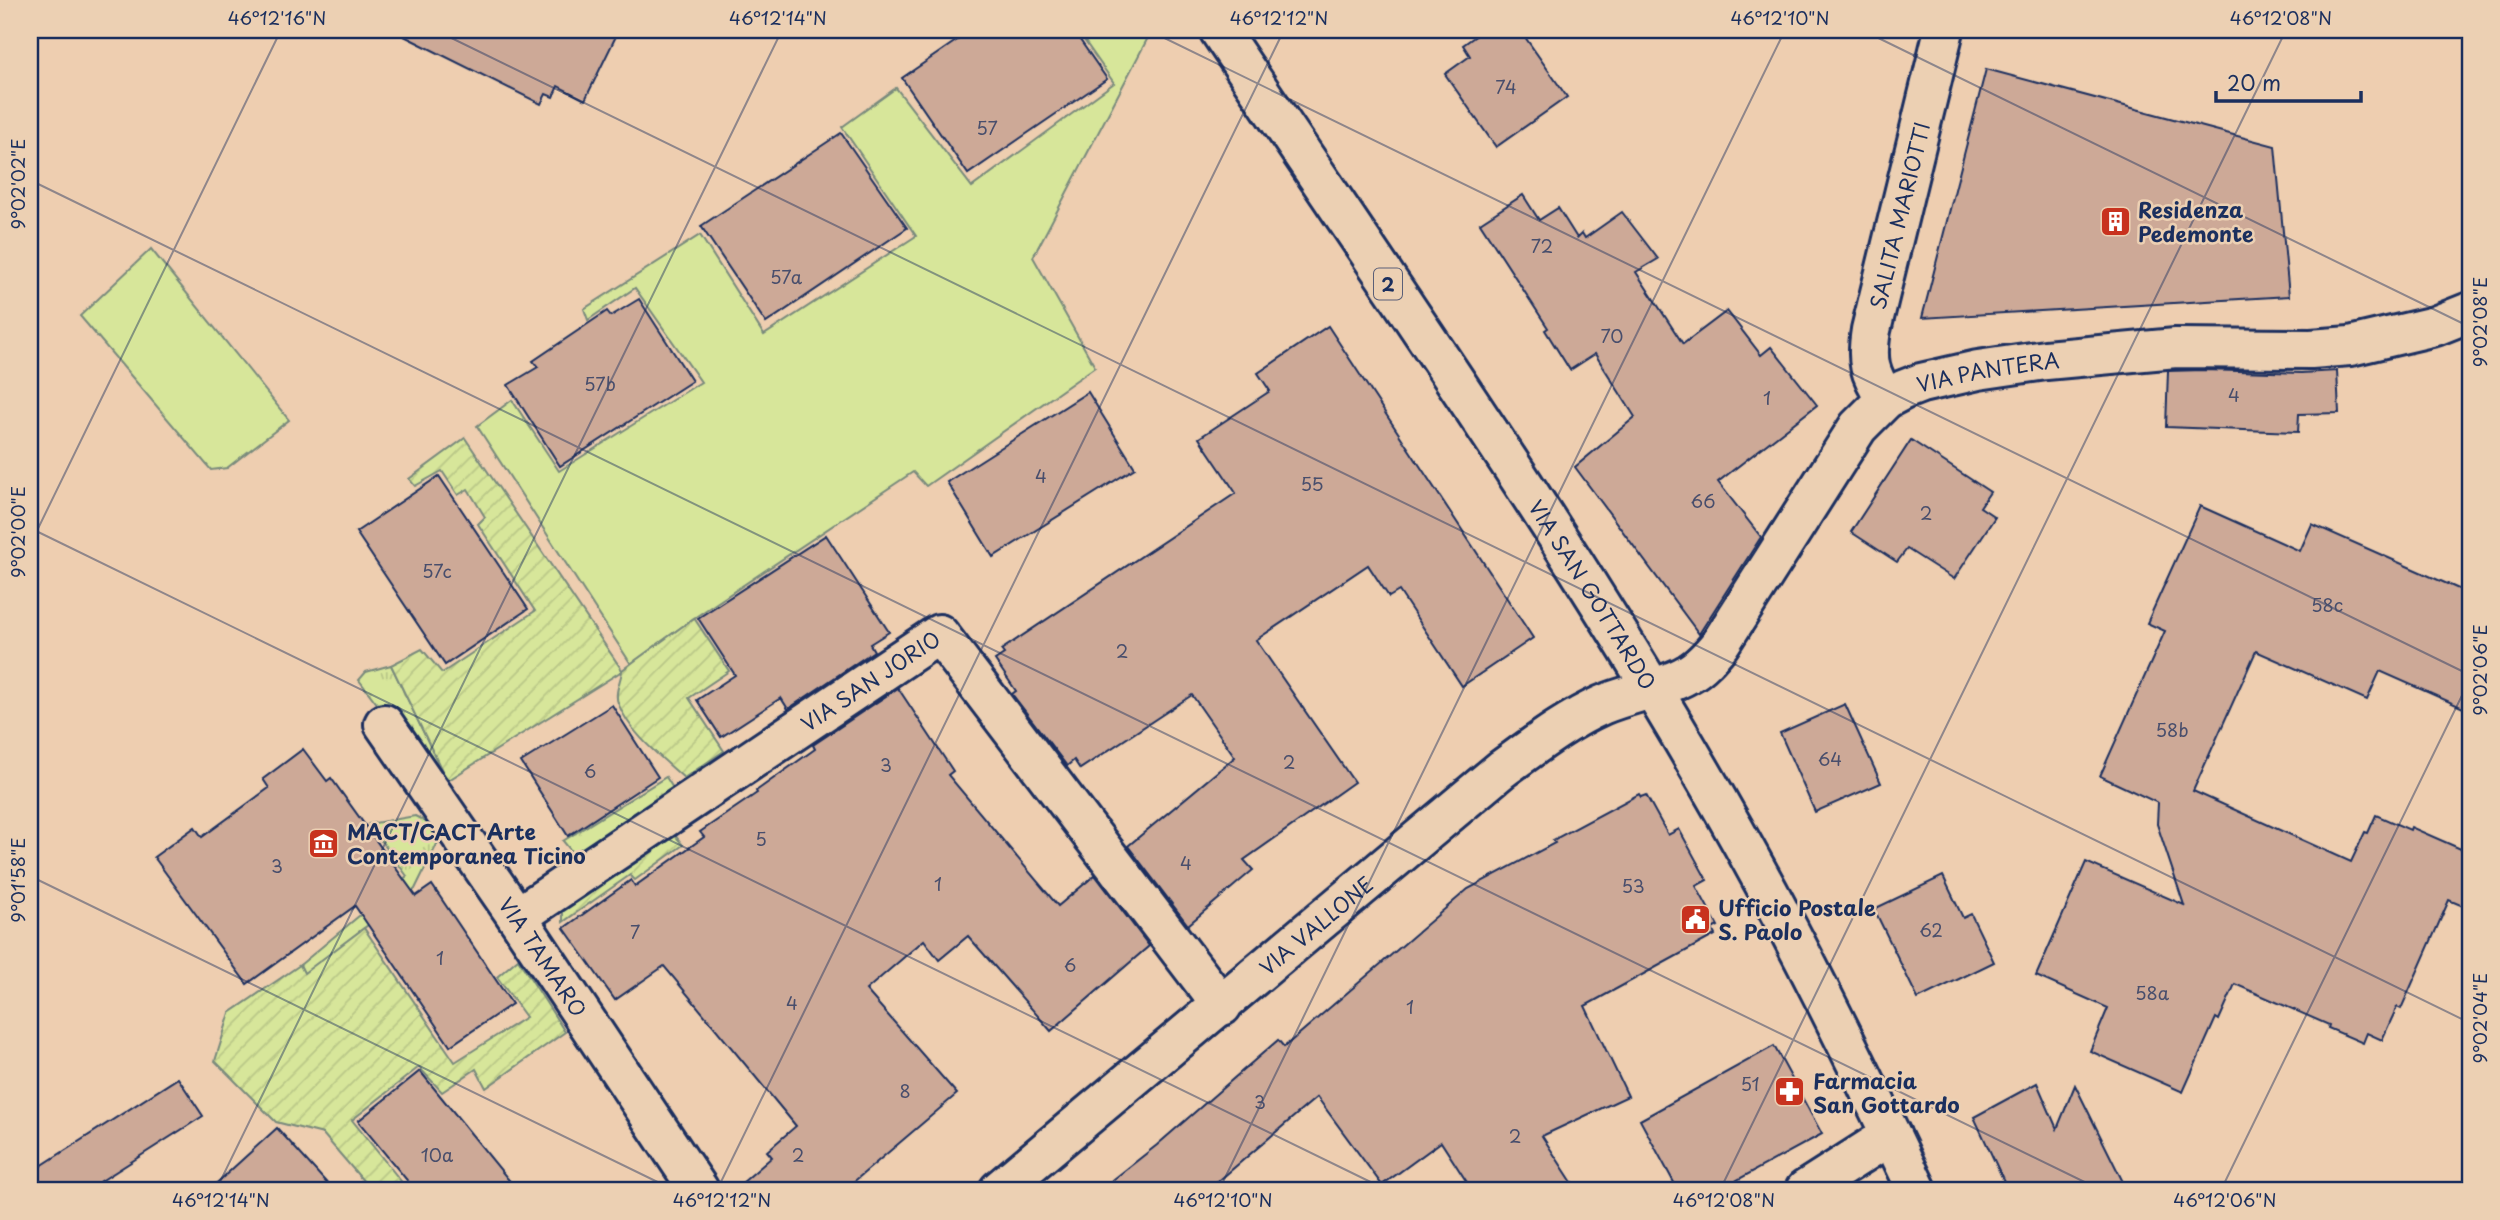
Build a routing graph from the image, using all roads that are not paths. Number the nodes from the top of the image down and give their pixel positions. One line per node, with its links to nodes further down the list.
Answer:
1 (1219, 30): 5 (street, VIA SAN GOTTARDO / 2)
2 (1944, 30): 4 (street, SALITA MARIOTTI)
3 (2470, 312): 4 (street, VIA PANTERA)
4 (1886, 399): 5 (street, VIA PANTERA)
5 (1651, 688): 8 (street, VIA VALLONE); 9 (street, VIA SAN GOTTARDO / 2)
6 (384, 724): 7 (street, VIA TAMARO)
7 (517, 917): 8 (street, VIA SAN JORIO); 10 (street, VIA TAMARO)
8 (1222, 1006): 11 (street, VIA VALLONE)
9 (1891, 1135): 12 (street); 13 (street, VIA SAN GOTTARDO / 2)
10 (699, 1190)
11 (999, 1190)
12 (1805, 1190)
13 (1917, 1190)

